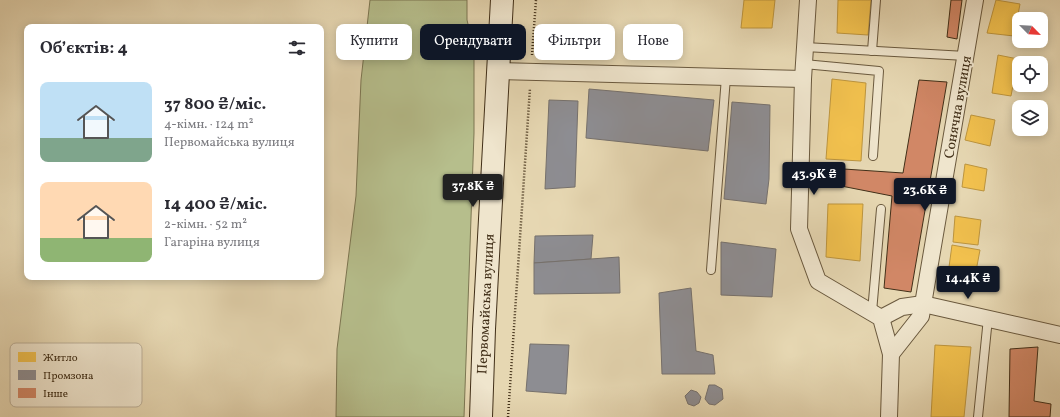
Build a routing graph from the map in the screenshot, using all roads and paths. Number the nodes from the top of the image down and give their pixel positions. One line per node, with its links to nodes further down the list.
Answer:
1 (502, 0): 9 (street, Первомайська вулиця)
2 (536, 0): 11 (path)
3 (808, 0): 6 (street)
4 (876, 0): 7 (lane)
5 (975, 0): 8 (street, Сонячна вулиця)
6 (805, 47): 7 (lane); 10 (street)
7 (872, 51): 8 (lane)
8 (966, 56): 16 (street, Сонячна вулиця)
9 (497, 71): 11 (street); 21 (street, Первомайська вулиця)
10 (803, 71): 12 (street); 13 (lane); 17 (street)
11 (531, 72): 12 (street); 22 (path)
12 (726, 77): 15 (lane)
13 (873, 156)
14 (881, 209): 17 (lane)
15 (711, 270)
16 (923, 304): 17 (street); 18 (street); 20 (street, Сонячна вулиця)
17 (876, 315): 20 (street)
18 (988, 318): 19 (street); 24 (lane)
19 (1060, 335)
20 (891, 354): 23 (street)
21 (481, 417)
22 (508, 417)
23 (889, 417)
24 (978, 417)

